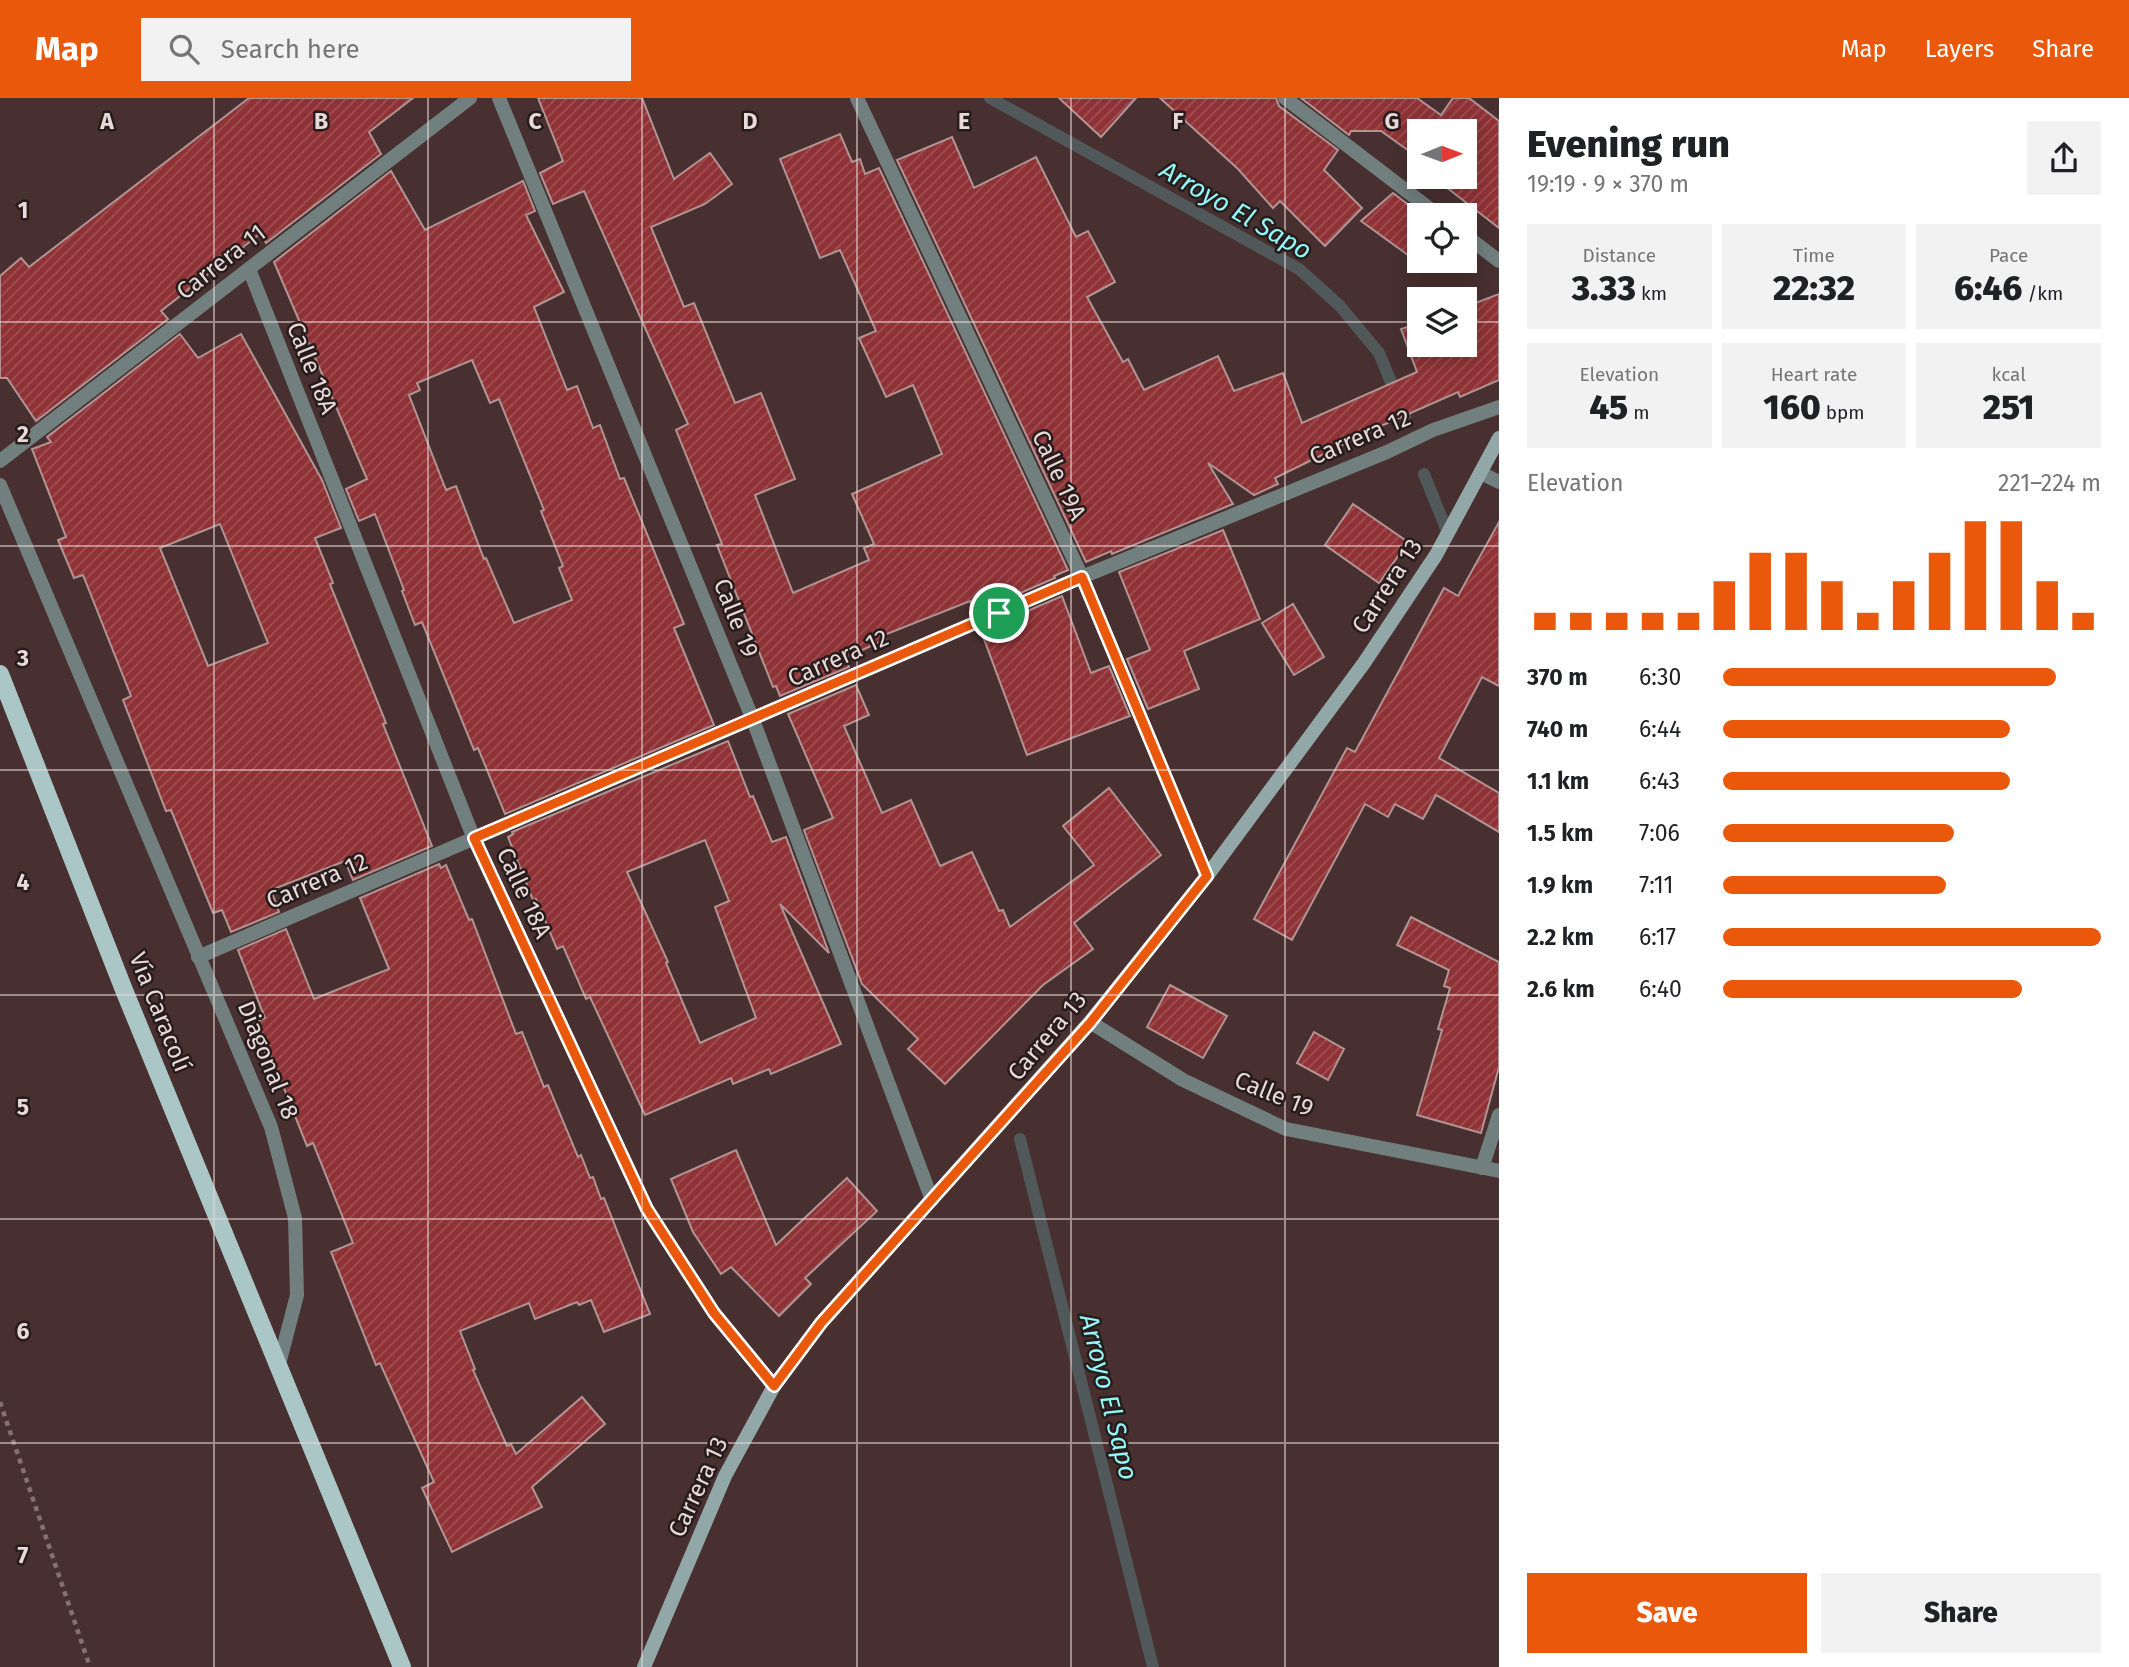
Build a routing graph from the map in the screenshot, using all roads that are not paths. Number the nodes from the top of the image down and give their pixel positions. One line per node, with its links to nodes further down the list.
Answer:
1 (470, 98): 8 (street, Carrera 11)
2 (499, 98): 17 (street, Calle 19)
3 (857, 98): 15 (street, Calle 19A)
4 (1284, 98): 5 (street)
5 (1422, 203)
6 (1477, 244): 7 (street)
7 (1499, 261)
8 (249, 269): 11 (street, Carrera 11); 18 (street, Calle 18A)
9 (1499, 407): 15 (street, Carrera 12)
10 (1499, 438): 12 (street, Carrera 13)
11 (0, 461)
12 (1481, 473): 13 (street); 19 (street, Carrera 13)
13 (1499, 482)
14 (0, 485): 20 (street, Diagonal 18)
15 (1082, 577): 17 (street, Carrera 12); 19 (street, Calle 19A)
16 (0, 674): 26 (main road, Vía Caracolí)
17 (753, 720): 18 (street, Carrera 12); 25 (street, Calle 19)
18 (474, 838): 20 (street, Carrera 12); 27 (street, Calle 18A)
19 (1207, 876): 21 (street, Carrera 13)
20 (198, 957): 26 (street, Diagonal 18)
21 (1090, 1023): 23 (street, Calle 19); 25 (street, Carrera 13)
22 (1499, 1115): 23 (street)
23 (1482, 1168): 24 (street, Calle 19)
24 (1499, 1171)
25 (932, 1200): 27 (street, Carrera 13)
26 (278, 1368): 28 (main road)
27 (774, 1386): 29 (street, Carrera 13)
28 (402, 1667)
29 (644, 1667)

